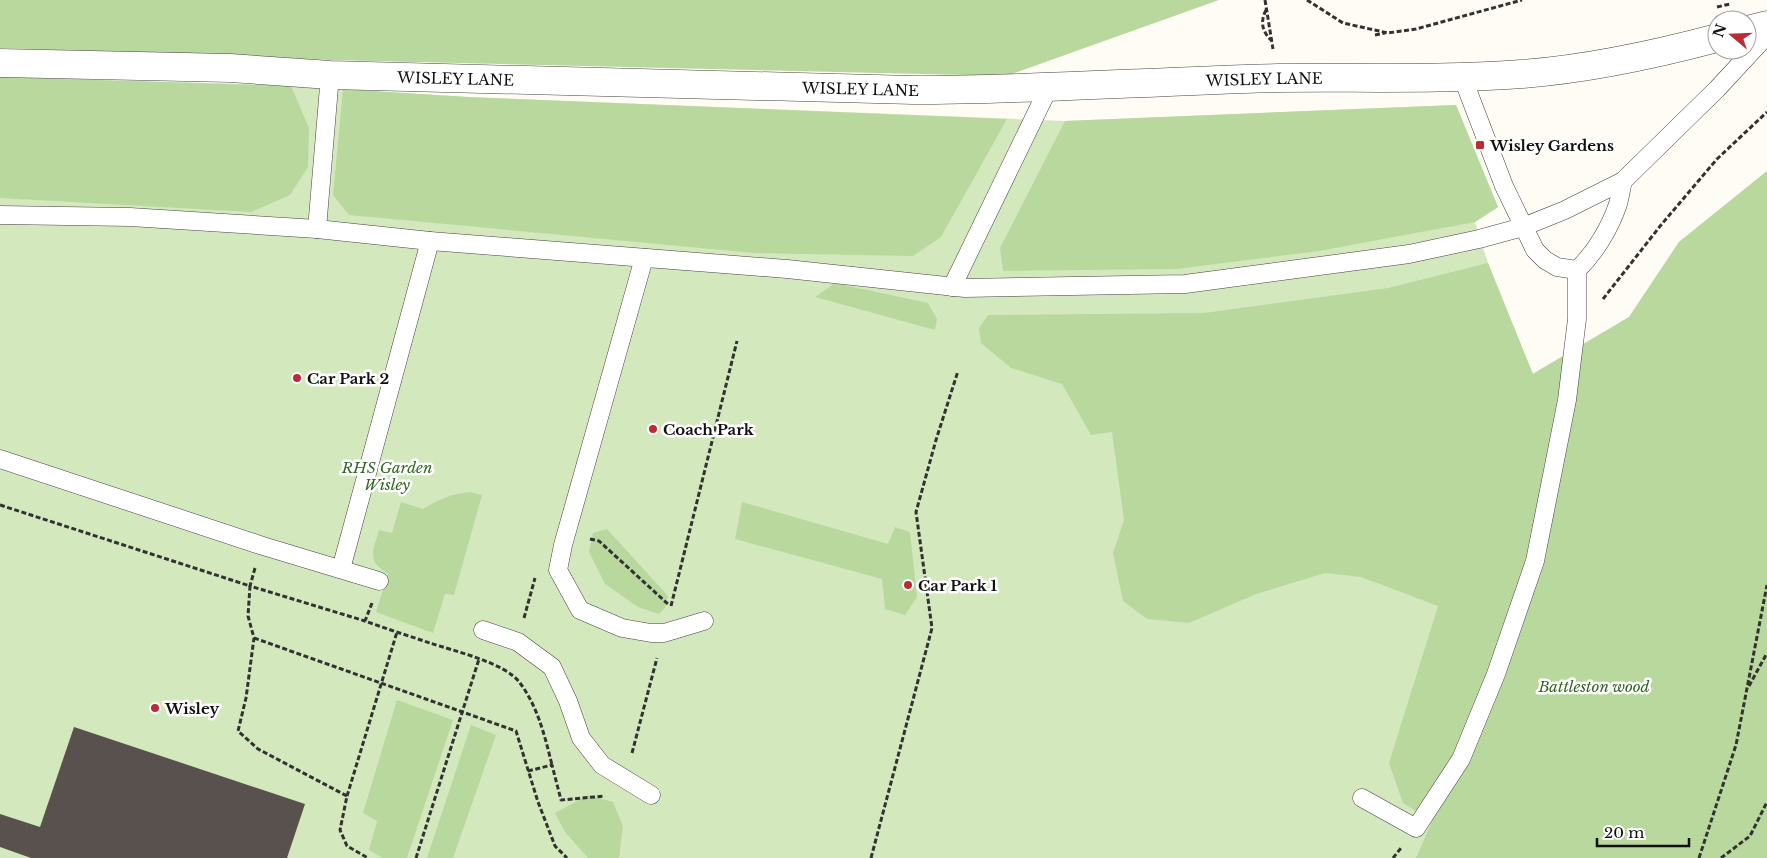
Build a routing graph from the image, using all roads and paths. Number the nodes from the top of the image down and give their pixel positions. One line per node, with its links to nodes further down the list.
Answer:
1 (1265, 0): 5 (path)
2 (1307, 0): 7 (path)
3 (1522, 0): 7 (path)
4 (1736, 2): 6 (path)
5 (1267, 9): 10 (path); 10 (path)
6 (1708, 9)
7 (1388, 33): 8 (path)
8 (1375, 35)
9 (1767, 35): 18 (lane)
10 (1272, 40): 15 (path)
11 (1707, 41): 14 (street, WISLEY LANE)
12 (0, 63): 13 (street, WISLEY LANE)
13 (330, 75): 16 (street, WISLEY LANE); 21 (lane)
14 (1462, 76): 15 (street, WISLEY LANE); 20 (lane)
15 (1278, 78): 16 (street, WISLEY LANE)
16 (1049, 88): 25 (lane)
17 (1767, 112): 26 (path)
18 (1623, 181): 20 (lane); 24 (lane)
19 (0, 215): 21 (lane)
20 (1523, 227): 24 (lane); 25 (lane)
21 (317, 229): 22 (lane)
22 (430, 241): 23 (lane); 32 (lane)
23 (644, 258): 25 (lane); 31 (lane)
24 (1577, 270): 26 (lane)
25 (952, 288)
26 (1576, 330): 52 (lane)
27 (737, 341): 31 (path)
28 (958, 371): 57 (path)
29 (0, 459): 32 (lane)
30 (0, 504): 35 (path)
31 (567, 533): 40 (lane)
32 (341, 569): 33 (lane)
33 (379, 581): 36 (path)
34 (1767, 585): 45 (path)
35 (250, 586): 36 (path); 41 (path)
36 (365, 621): 39 (path)
37 (704, 621): 40 (lane)
38 (483, 630): 49 (lane)
39 (397, 632): 43 (path); 44 (path)
40 (664, 632): 49 (path)
41 (254, 638): 44 (path); 51 (path)
42 (1767, 652): 45 (path)
43 (479, 659): 46 (path); 47 (path)
44 (381, 684): 46 (path); 51 (path)
45 (1747, 689): 58 (path)
46 (463, 713): 48 (path); 55 (path)
47 (552, 765): 48 (path); 49 (path)
48 (528, 771): 56 (path)
49 (624, 780): 50 (lane)
50 (651, 795)
51 (347, 796): 54 (path)
52 (1362, 798)
53 (1767, 802): 59 (path)
54 (368, 858)
55 (416, 858)
56 (567, 858)
57 (871, 858)
58 (1698, 858)
59 (1721, 858)

